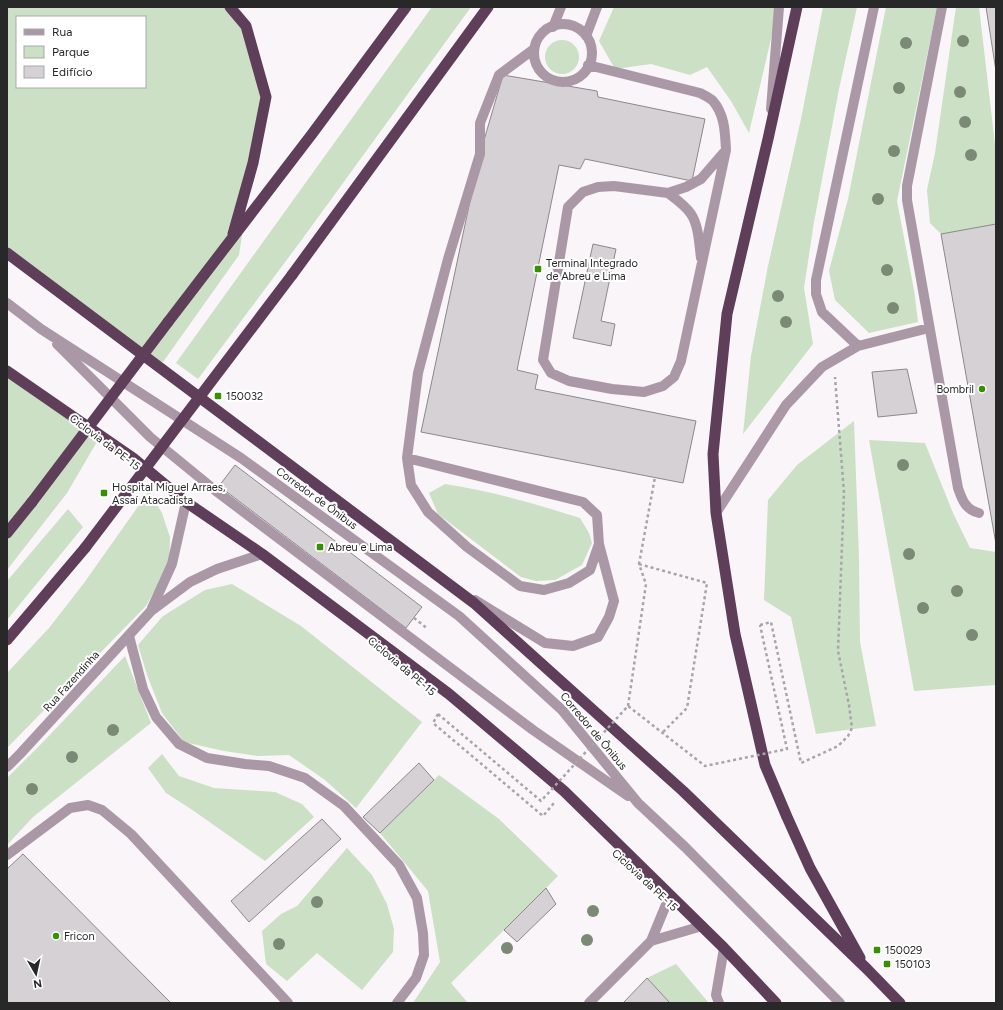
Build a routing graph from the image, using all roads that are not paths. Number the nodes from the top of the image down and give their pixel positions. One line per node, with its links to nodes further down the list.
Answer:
1 (230, 7): 17 (highway)
2 (406, 7): 17 (highway)
3 (488, 7): 35 (highway, bridge)
4 (561, 7): 10 (street)
5 (596, 7): 11 (street)
6 (778, 7): 14 (street)
7 (798, 7): 14 (highway)
8 (874, 7): 23 (street)
9 (942, 7): 21 (street)
10 (552, 27): 11 (street); 12 (street)
11 (586, 36): 13 (street)
12 (534, 49): 13 (street); 25 (street)
13 (588, 66): 15 (street)
14 (768, 139): 27 (highway)
15 (726, 150): 16 (street); 19 (street)
16 (668, 193): 19 (street); 19 (street)
17 (231, 240): 29 (highway, bridge)
18 (9, 253): 32 (highway)
19 (702, 266)
20 (7, 303): 22 (street, Corredor de Ônibus)
21 (929, 328): 23 (street); 28 (street)
22 (41, 329): 37 (street, Corredor de Ônibus); 37 (street, Corredor de Ônibus)
23 (858, 346): 27 (street)
24 (7, 371): 26 (highway)
25 (408, 458): 30 (street); 30 (street)
26 (186, 502): 31 (highway); 33 (street, Rua Fazendinha)
27 (716, 513): 43 (highway)
28 (979, 513)
29 (7, 533)
30 (599, 544): 32 (street)
31 (262, 554): 33 (street, Rua Fazendinha); 39 (highway)
32 (450, 585): 43 (highway)
33 (151, 611): 34 (street, Rua Fazendinha)
34 (129, 636): 36 (street, Rua Fazendinha); 45 (street)
35 (7, 640)
36 (7, 767)
37 (638, 803): 49 (street, Corredor de Ônibus)
38 (7, 855): 44 (street)
39 (670, 895): 40 (highway); 41 (street)
40 (702, 926): 41 (street); 42 (highway)
41 (651, 941): 46 (street)
42 (724, 948): 47 (street); 48 (highway)
43 (867, 969): 50 (highway)
44 (288, 1003)
45 (397, 1003)
46 (589, 1003)
47 (719, 1003)
48 (776, 1003)
49 (840, 1003)
50 (900, 1003)

